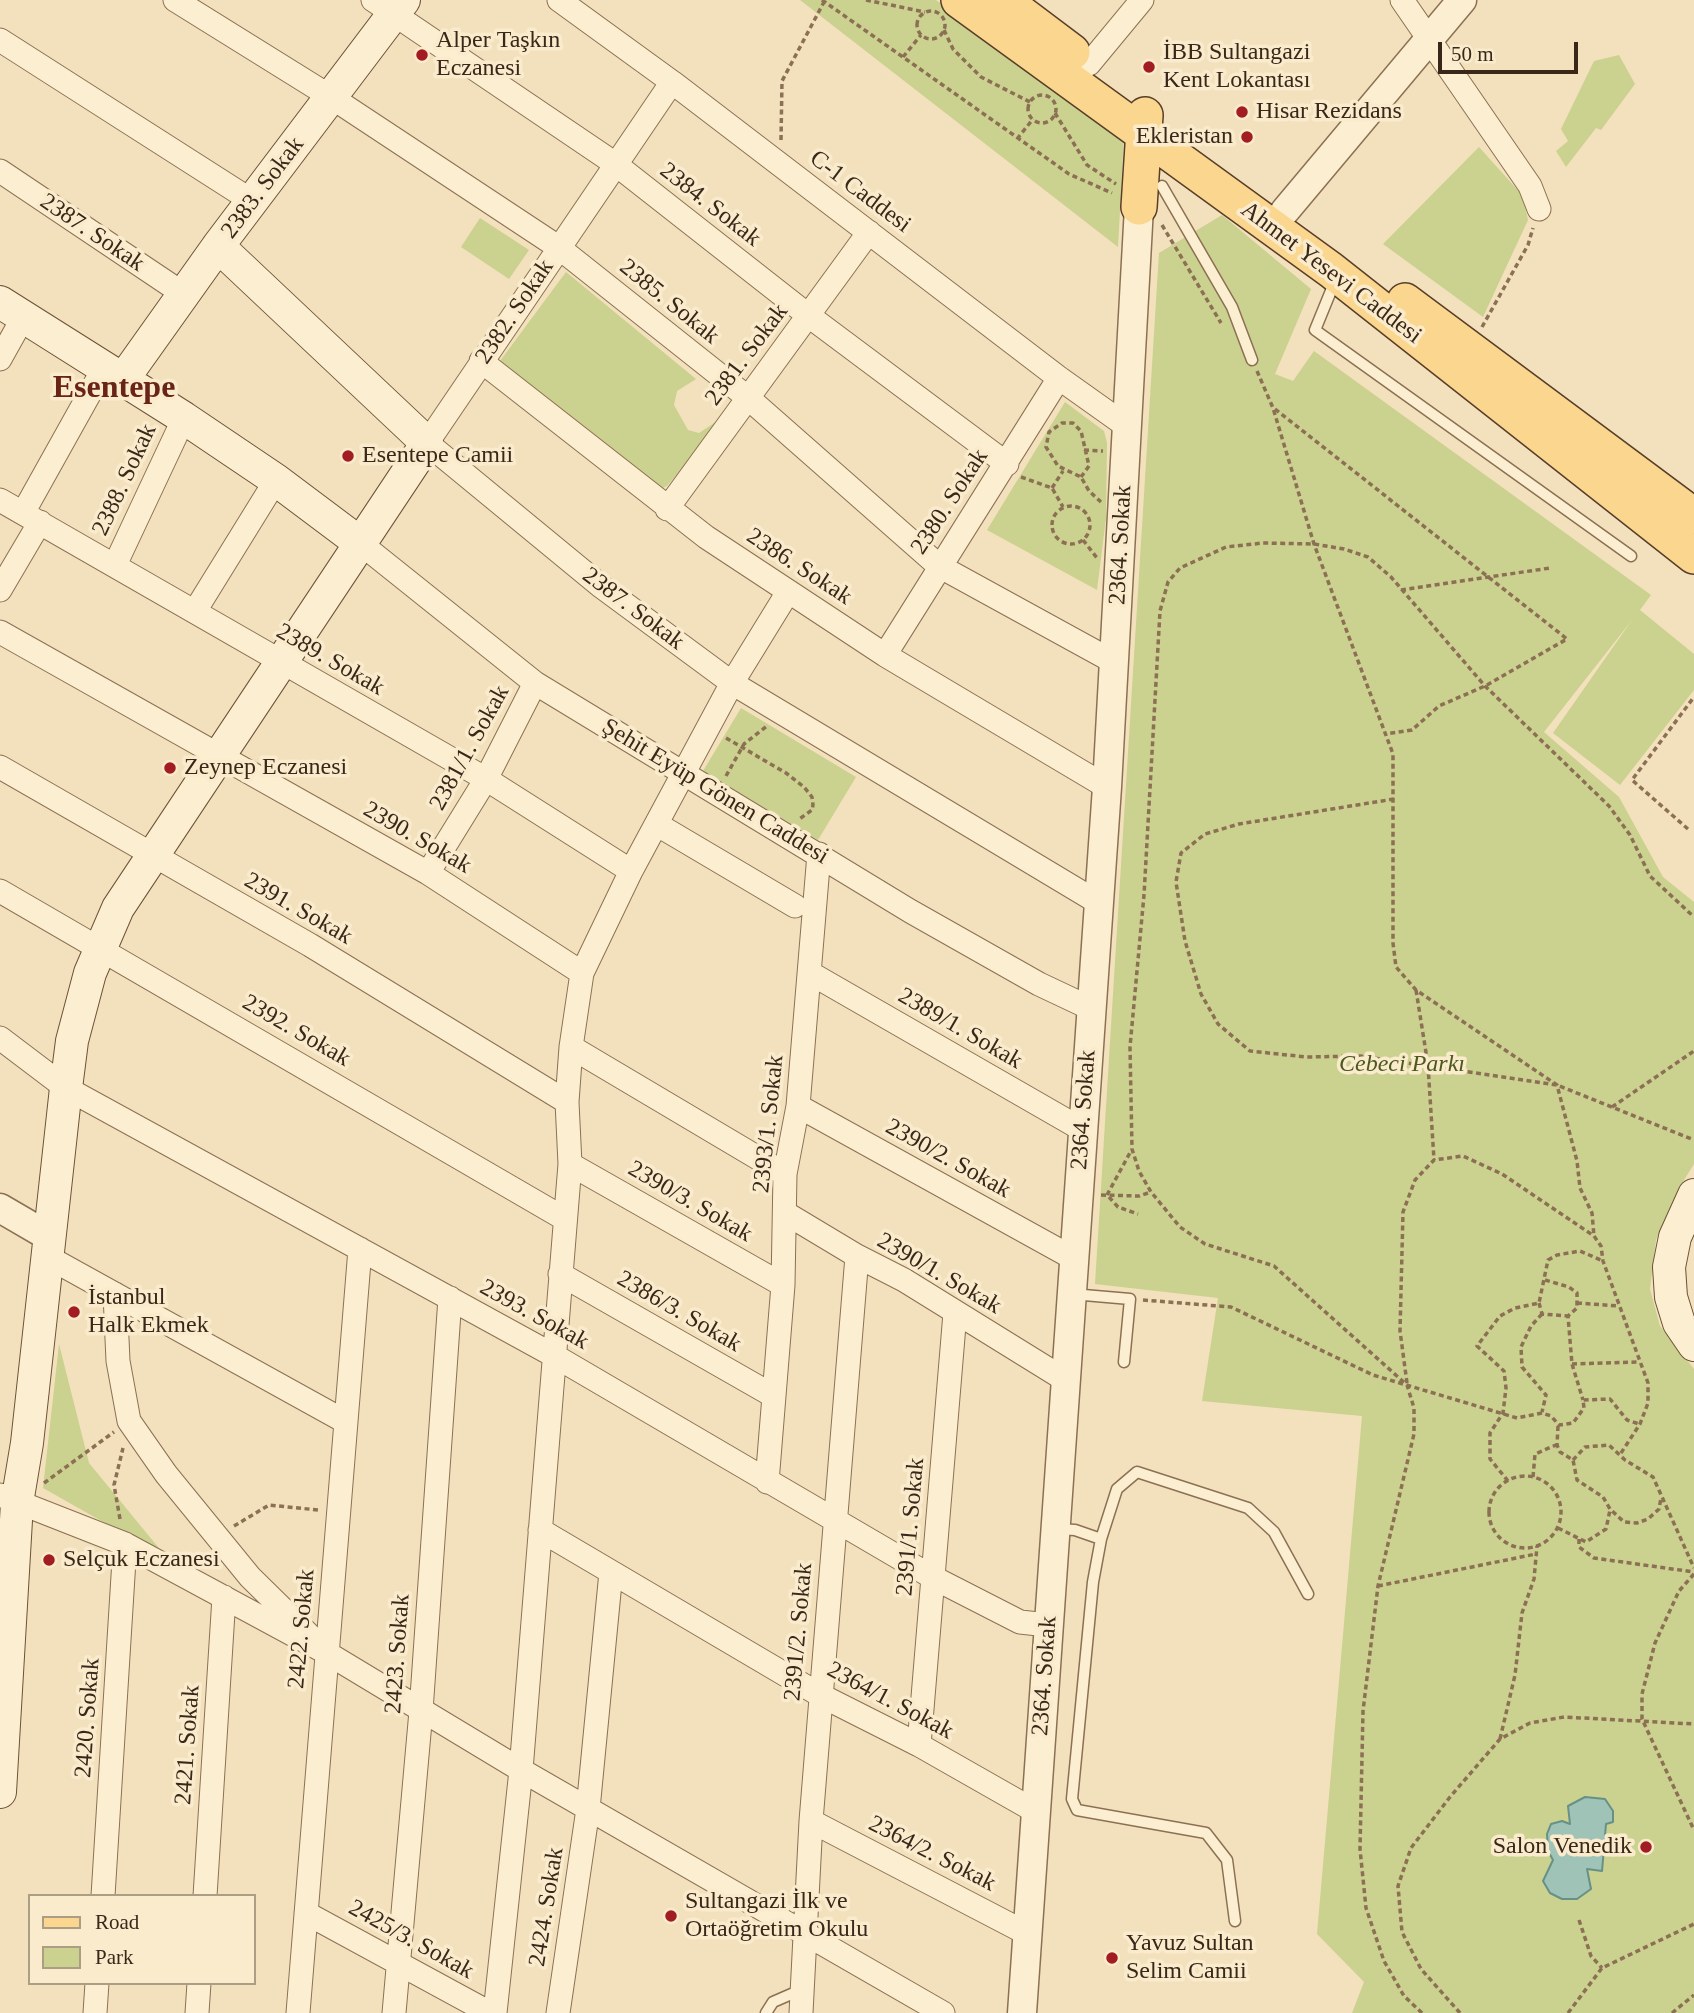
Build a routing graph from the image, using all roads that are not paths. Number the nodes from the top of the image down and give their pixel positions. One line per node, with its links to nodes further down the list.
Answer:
1 (175, 0): 13 (street, 2385. Sokak)
2 (559, 0): 12 (street, C-1 Caddesi)
3 (1003, 0): 11 (main road, Ahmet Yesevi Caddesi)
4 (1142, 0): 11 (street)
5 (1402, 0): 9 (street)
6 (1462, 0): 9 (street)
7 (391, 5): 13 (main road, 2383. Sokak); 15 (street, 2384. Sokak)
8 (944, 14): 14 (main road, Ahmet Yesevi Caddesi)
9 (1428, 39): 20 (street); 21 (street)
10 (0, 40): 19 (street)
11 (1088, 64): 14 (main road, Ahmet Yesevi Caddesi)
12 (672, 82): 15 (street, 2382. Sokak); 22 (street, C-1 Caddesi)
13 (331, 97): 19 (main road, 2383. Sokak); 24 (street, 2385. Sokak)
14 (1145, 121): 17 (main road, Ahmet Yesevi Caddesi); 18 (main road); 21 (main road, Ahmet Yesevi Caddesi)
15 (614, 163): 24 (street, 2382. Sokak); 28 (street, 2384. Sokak)
16 (0, 171): 26 (street, 2387. Sokak)
17 (1210, 181): 18 (main road); 25 (main road, Ahmet Yesevi Caddesi)
18 (1149, 198): 30 (lane); 36 (street, 2364. Sokak)
19 (252, 201): 23 (main road, 2383. Sokak)
20 (1539, 209)
21 (1284, 211): 42 (main road, Ahmet Yesevi Caddesi)
22 (869, 232): 28 (street, 2381. Sokak); 33 (street, C-1 Caddesi)
23 (218, 246): 26 (main road, 2383. Sokak); 37 (main road, 2387. Sokak)
24 (558, 247): 31 (street, 2382. Sokak); 34 (street, 2385. Sokak)
25 (1337, 275): 45 (lane); 46 (main road, Ahmet Yesevi Caddesi)
26 (185, 295): 32 (main road, 2383. Sokak)
27 (12, 309): 29 (street); 32 (main road)
28 (809, 316): 34 (street, 2381. Sokak); 38 (street, 2384. Sokak)
29 (0, 359)
30 (1252, 360)
31 (481, 361): 37 (street, 2382. Sokak); 41 (street, 2386. Sokak)
32 (114, 372): 35 (main road); 43 (street)
33 (1059, 378): 36 (street, C-1 Caddesi); 38 (street, 2380. Sokak)
34 (747, 397): 41 (street, 2381. Sokak); 48 (street, 2385. Sokak)
35 (184, 418): 39 (main road); 47 (street, 2388. Sokak)
36 (1128, 427): 55 (street, 2364. Sokak)
37 (427, 443): 44 (main road, 2382. Sokak); 57 (street, 2387. Sokak)
38 (1005, 467): 48 (street, 2380. Sokak)
39 (276, 480): 44 (main road); 51 (street)
40 (0, 500): 43 (street, 2389. Sokak)
41 (667, 509): 50 (street, 2386. Sokak)
42 (1694, 516)
43 (32, 517): 47 (street, 2389. Sokak); 49 (street)
44 (360, 543): 54 (main road, 2382. Sokak); 56 (street, Şehit Eyüp Gönen Caddesi)
45 (1631, 556)
46 (1694, 556)
47 (115, 565): 51 (street, 2389. Sokak)
48 (939, 566): 53 (street, 2380. Sokak); 55 (street, 2385. Sokak)
49 (0, 590)
50 (788, 592): 53 (street, 2386. Sokak); 57 (street)
51 (195, 611): 54 (street, 2389. Sokak)
52 (0, 632): 58 (street, 2390. Sokak)
53 (885, 655): 62 (street, 2386. Sokak)
54 (279, 662): 58 (main road, 2382. Sokak); 61 (street, 2389. Sokak)
55 (1114, 662): 62 (street, 2364. Sokak)
56 (535, 682): 60 (street, Şehit Eyüp Gönen Caddesi); 61 (street, 2381/1. Sokak)
57 (732, 683): 60 (street); 69 (street, 2387. Sokak)
58 (218, 755): 65 (main road, 2382. Sokak); 67 (street, 2390. Sokak)
59 (0, 767): 65 (street, 2391. Sokak)
60 (685, 774): 63 (street); 64 (street, Şehit Eyüp Gönen Caddesi)
61 (486, 779): 66 (street, 2389. Sokak); 67 (street, 2381/1. Sokak)
62 (1107, 787): 69 (street, 2364. Sokak)
63 (658, 825): 66 (street); 70 (street)
64 (819, 854): 73 (street, 2393/1. Sokak); 74 (street, Şehit Eyüp Gönen Caddesi)
65 (151, 856): 71 (main road, 2382. Sokak); 78 (street, 2391. Sokak)
66 (631, 871): 72 (street)
67 (428, 873): 72 (street, 2390. Sokak)
68 (0, 891): 71 (street, 2392. Sokak)
69 (1100, 903): 74 (street, 2364. Sokak)
70 (795, 906)
71 (101, 948): 77 (main road, 2382. Sokak); 86 (street, 2392. Sokak)
72 (582, 973): 76 (street)
73 (810, 973): 79 (street, 2393/1. Sokak); 80 (street, 2389/1. Sokak)
74 (1092, 1009): 80 (street, 2364. Sokak)
75 (0, 1038): 77 (street, 2393. Sokak)
76 (571, 1047): 78 (street); 82 (street)
77 (66, 1088): 88 (main road, 2382. Sokak); 89 (street, 2393. Sokak)
78 (568, 1101): 81 (street)
79 (798, 1106): 82 (street, 2393/1. Sokak); 91 (street, 2390/2. Sokak)
80 (1083, 1130): 91 (street, 2364. Sokak)
81 (570, 1164): 86 (street); 93 (street, 2390/3. Sokak)
82 (785, 1174): 85 (street, 2393/1. Sokak)
83 (1694, 1195): 99 (main road)
84 (0, 1208): 88 (street)
85 (787, 1214): 90 (street, 2390/1. Sokak); 93 (street, 2393/1. Sokak)
86 (565, 1219): 92 (street)
87 (1694, 1225): 98 (main road)
88 (47, 1246): 94 (street); 106 (main road, 2382. Sokak)
89 (360, 1249): 96 (street, 2393. Sokak); 104 (street, 2422. Sokak)
90 (856, 1256): 97 (street, 2390/1. Sokak); 107 (street, 2391/2. Sokak)
91 (1073, 1258): 95 (street, 2364. Sokak)
92 (560, 1274): 100 (street); 103 (street, 2386/3. Sokak)
93 (783, 1285): 103 (street, 2393/1. Sokak)
94 (115, 1294): 104 (street); 117 (street)
95 (1072, 1294): 101 (lane); 102 (street, 2364. Sokak)
96 (450, 1298): 100 (street, 2393. Sokak); 120 (street, 2423. Sokak)
97 (955, 1313): 102 (street, 2390/1. Sokak); 113 (street, 2391/1. Sokak)
98 (1694, 1315)
99 (1694, 1345)
100 (554, 1354): 105 (street, 2393. Sokak); 109 (street)
101 (1124, 1362)
102 (1064, 1378): 108 (street, 2364. Sokak)
103 (772, 1395): 105 (street, 2393/1. Sokak)
104 (346, 1422): 117 (street, 2422. Sokak)
105 (766, 1482): 107 (street, 2393. Sokak)
106 (9, 1499): 111 (street); 118 (main road, 2382. Sokak)
107 (834, 1521): 113 (street, 2393. Sokak); 119 (street, 2391/2. Sokak)
108 (1055, 1528): 110 (lane); 116 (street, 2364. Sokak)
109 (540, 1530): 112 (street, 2364/1. Sokak); 122 (street)
110 (1101, 1539): 114 (lane); 130 (lane)
111 (125, 1544): 115 (street); 127 (street, 2420. Sokak)
112 (611, 1573): 119 (street, 2364/1. Sokak); 124 (street, 2424. Sokak)
113 (934, 1578): 116 (street, 2393. Sokak); 121 (street, 2391/1. Sokak)
114 (1308, 1594)
115 (224, 1597): 117 (street); 128 (street, 2421. Sokak)
116 (1048, 1625): 125 (street, 2364. Sokak)
117 (327, 1653): 120 (street); 129 (street, 2422. Sokak)
118 (4, 1672): 123 (main road, 2382. Sokak)
119 (820, 1695): 121 (street, 2364/1. Sokak); 126 (street, 2391/2. Sokak)
120 (421, 1711): 122 (street); 133 (street, 2423. Sokak)
121 (919, 1745): 125 (street, 2364/1. Sokak)
122 (521, 1770): 124 (street); 141 (street)
123 (0, 1793)
124 (588, 1809): 131 (street); 142 (street, 2424. Sokak)
125 (1035, 1811): 132 (street, 2364. Sokak)
126 (811, 1821): 131 (street, 2391/2. Sokak); 132 (street, 2364/2. Sokak)
127 (103, 1894)
128 (205, 1894)
129 (306, 1913): 133 (street, 2425/3. Sokak); 139 (street, 2422. Sokak)
130 (1235, 1921)
131 (807, 1933): 136 (street, 2391/2. Sokak); 145 (street)
132 (1028, 1934): 146 (street, 2364. Sokak)
133 (396, 1961): 140 (street, 2423. Sokak); 141 (street, 2425/3. Sokak)
134 (97, 1985): 137 (street)
135 (199, 1985): 138 (street)
136 (803, 1989): 143 (lane); 144 (street, 2391/2. Sokak)
137 (95, 2013)
138 (197, 2013)
139 (298, 2013)
140 (394, 2013)
141 (492, 2013)
142 (558, 2013)
143 (766, 2013)
144 (801, 2013)
145 (943, 2013)
146 (1022, 2013)

